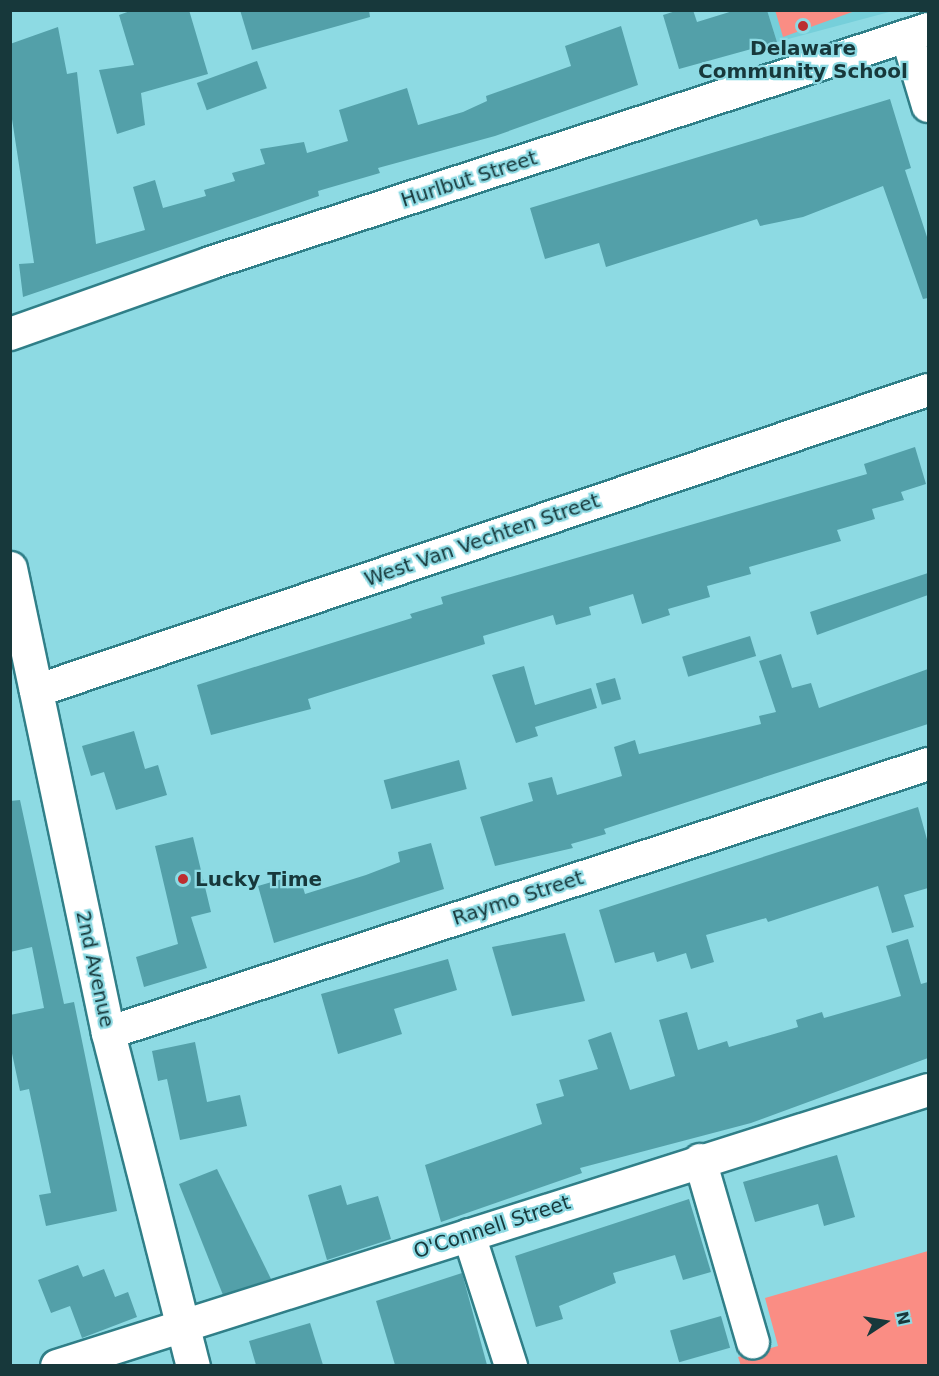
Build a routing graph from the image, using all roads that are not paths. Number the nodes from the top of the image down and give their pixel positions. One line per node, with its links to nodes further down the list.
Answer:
1 (918, 32): 2 (street); 3 (street, Hurlbut Street)
2 (928, 106)
3 (10, 334)
4 (928, 390): 6 (street, West Van Vechten Street)
5 (10, 568): 6 (street, 2nd Avenue)
6 (36, 691): 8 (street, 2nd Avenue)
7 (928, 764): 8 (street, Raymo Street)
8 (108, 1033): 12 (street, 2nd Avenue)
9 (928, 1090): 10 (street, O'Connell Street)
10 (700, 1160): 11 (street, O'Connell Street); 13 (street)
11 (469, 1235): 12 (street, O'Connell Street); 16 (street)
12 (181, 1328): 14 (street, O'Connell Street); 15 (street, 2nd Avenue)
13 (753, 1342)
14 (57, 1365)
15 (193, 1365)
16 (511, 1365)

